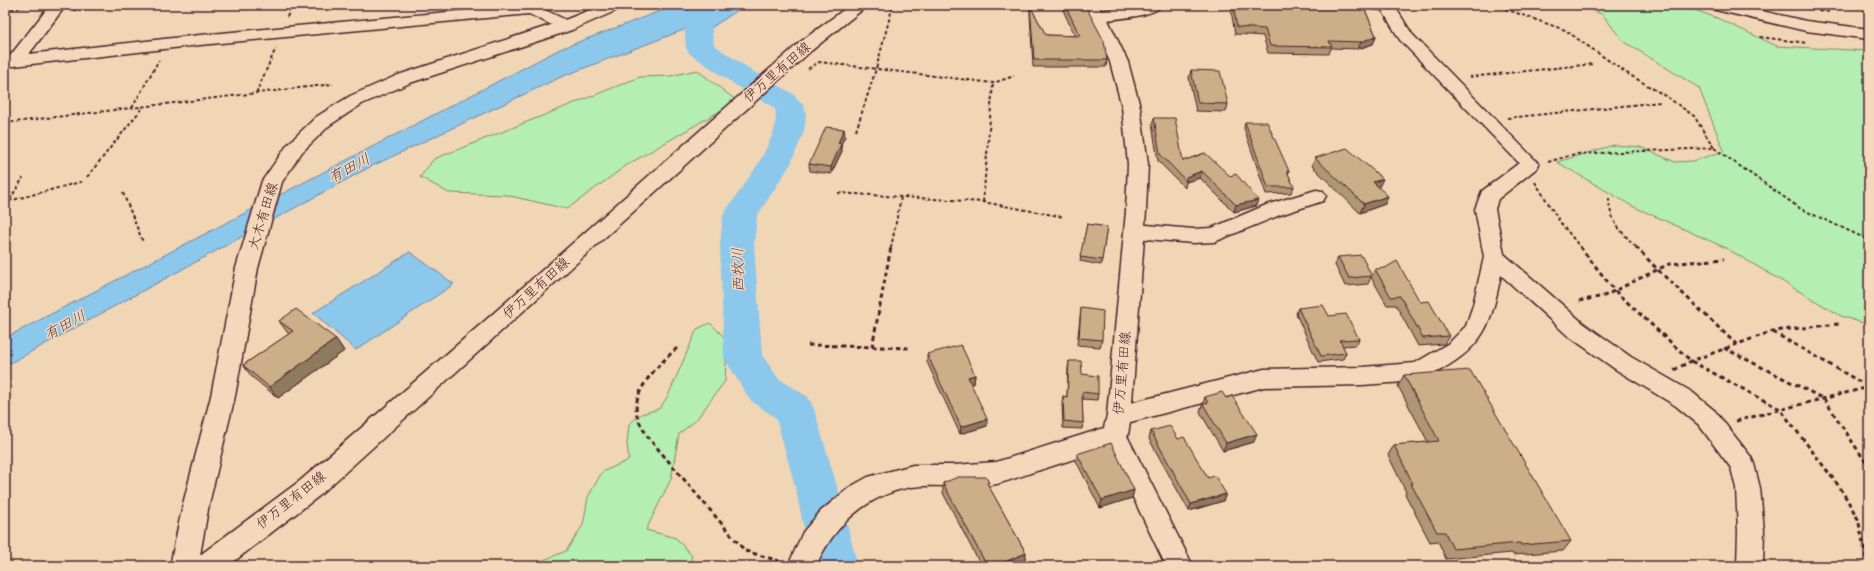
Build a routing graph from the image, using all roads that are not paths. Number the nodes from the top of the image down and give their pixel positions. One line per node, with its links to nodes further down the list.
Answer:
1 (616, 5): 9 (main road, 大木有田線)
2 (860, 5): 18 (main road, 伊万里有田線)
3 (1154, 5): 8 (main road, 伊万里有田線)
4 (1372, 5): 14 (street)
5 (1713, 5): 10 (main road)
6 (533, 7): 9 (street); 11 (street)
7 (64, 8): 11 (street)
8 (1094, 10): 13 (main road, 伊万里有田線)
9 (566, 26): 17 (main road, 大木有田線)
10 (1869, 34)
11 (11, 61)
12 (1316, 196): 13 (street)
13 (1134, 231): 15 (main road, 伊万里有田線)
14 (1494, 257): 15 (street); 20 (street)
15 (1117, 425): 16 (main road, 伊万里有田線); 19 (street)
16 (792, 564)
17 (184, 566)
18 (207, 566)
19 (1180, 566)
20 (1750, 566)

